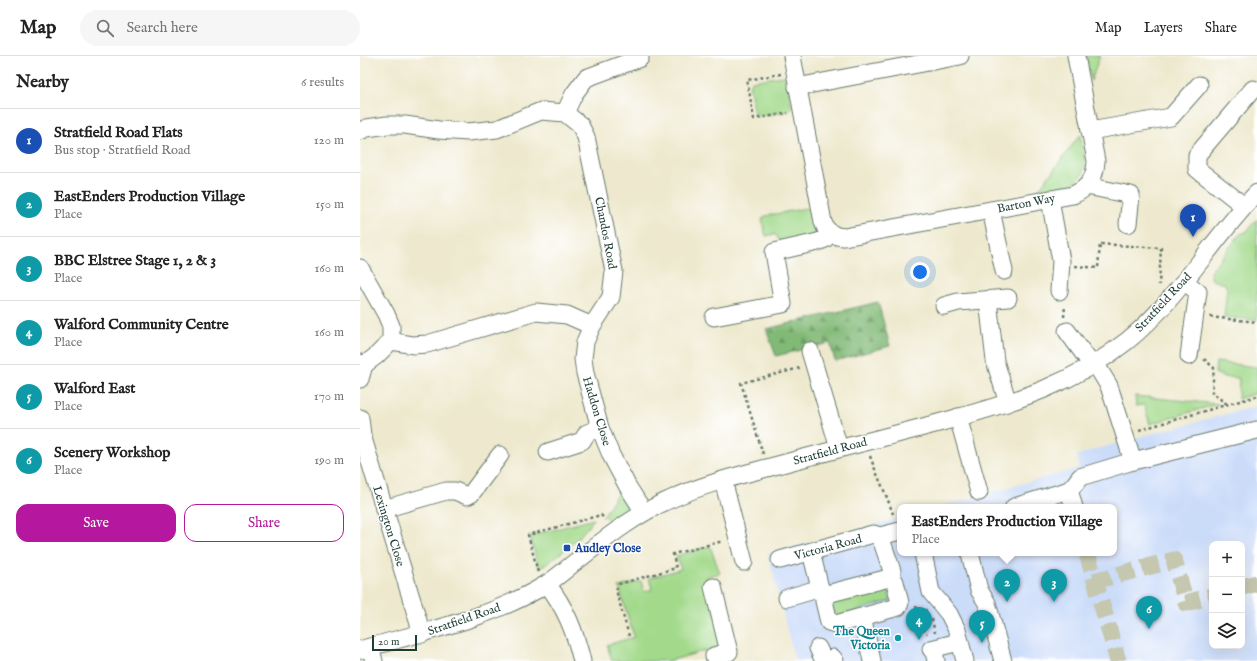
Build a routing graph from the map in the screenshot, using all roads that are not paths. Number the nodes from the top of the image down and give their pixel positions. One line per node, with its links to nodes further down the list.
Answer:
1 (960, 56): 4 (street)
2 (1076, 56): 9 (street)
3 (640, 58): 7 (street)
4 (795, 71): 16 (street)
5 (1199, 85): 9 (street)
6 (1253, 89): 13 (street)
7 (565, 113): 8 (street); 25 (street, Chandos Road)
8 (360, 131)
9 (1090, 131): 10 (street)
10 (1087, 186): 12 (street, Barton Way); 15 (street)
11 (1257, 193): 13 (street, Stratfield Road)
12 (1050, 199): 14 (street, Barton Way); 20 (street)
13 (1244, 206): 19 (street, Stratfield Road)
14 (991, 210): 16 (street, Barton Way); 18 (street)
15 (1128, 224)
16 (831, 233): 24 (street)
17 (360, 268): 27 (street)
18 (1004, 271)
19 (1184, 281): 28 (street); 30 (street, Stratfield Road)
20 (1058, 291)
21 (1008, 298): 22 (street)
22 (988, 300): 23 (street); 32 (street)
23 (944, 306)
24 (714, 316)
25 (592, 326): 27 (street); 35 (street, Haddon Close)
26 (1067, 331): 30 (street)
27 (390, 341): 31 (street)
28 (1189, 356)
29 (812, 358): 37 (street)
30 (1094, 364): 32 (street, Stratfield Road); 40 (street)
31 (361, 369)
32 (1008, 403): 33 (street, Stratfield Road)
33 (958, 417): 37 (street, Stratfield Road); 43 (street)
34 (360, 418): 46 (street, Lexington Close)
35 (600, 428): 38 (street); 47 (street, Haddon Close)
36 (1257, 430): 40 (street)
37 (839, 448): 41 (street, Stratfield Road)
38 (548, 452)
39 (500, 455): 46 (street)
40 (1133, 462): 42 (street)
41 (723, 480): 47 (street, Stratfield Road); 54 (street)
42 (1069, 490): 44 (street); 45 (street)
43 (980, 492)
44 (1024, 504)
45 (1073, 504)
46 (384, 509): 61 (street, Lexington Close)
47 (644, 512): 56 (street, Stratfield Road)
48 (897, 532): 49 (street, Victoria Road)
49 (880, 536): 50 (street, Victoria Road); 55 (street)
50 (811, 552): 53 (street, Victoria Road); 58 (street)
51 (924, 556): 62 (street)
52 (971, 556): 71 (street)
53 (780, 560)
54 (744, 562)
55 (892, 579): 58 (street); 60 (street)
56 (544, 585): 61 (street, Stratfield Road); 67 (street)
57 (713, 587): 66 (street)
58 (823, 594): 59 (street); 60 (street)
59 (787, 598)
60 (858, 618): 69 (street)
61 (422, 634): 64 (street, Stratfield Road)
62 (954, 637): 65 (street); 70 (street)
63 (818, 648): 68 (street)
64 (368, 653)
65 (934, 655)
66 (722, 656)
67 (582, 661)
68 (835, 661)
69 (872, 661)
70 (965, 661)
71 (1003, 661)

